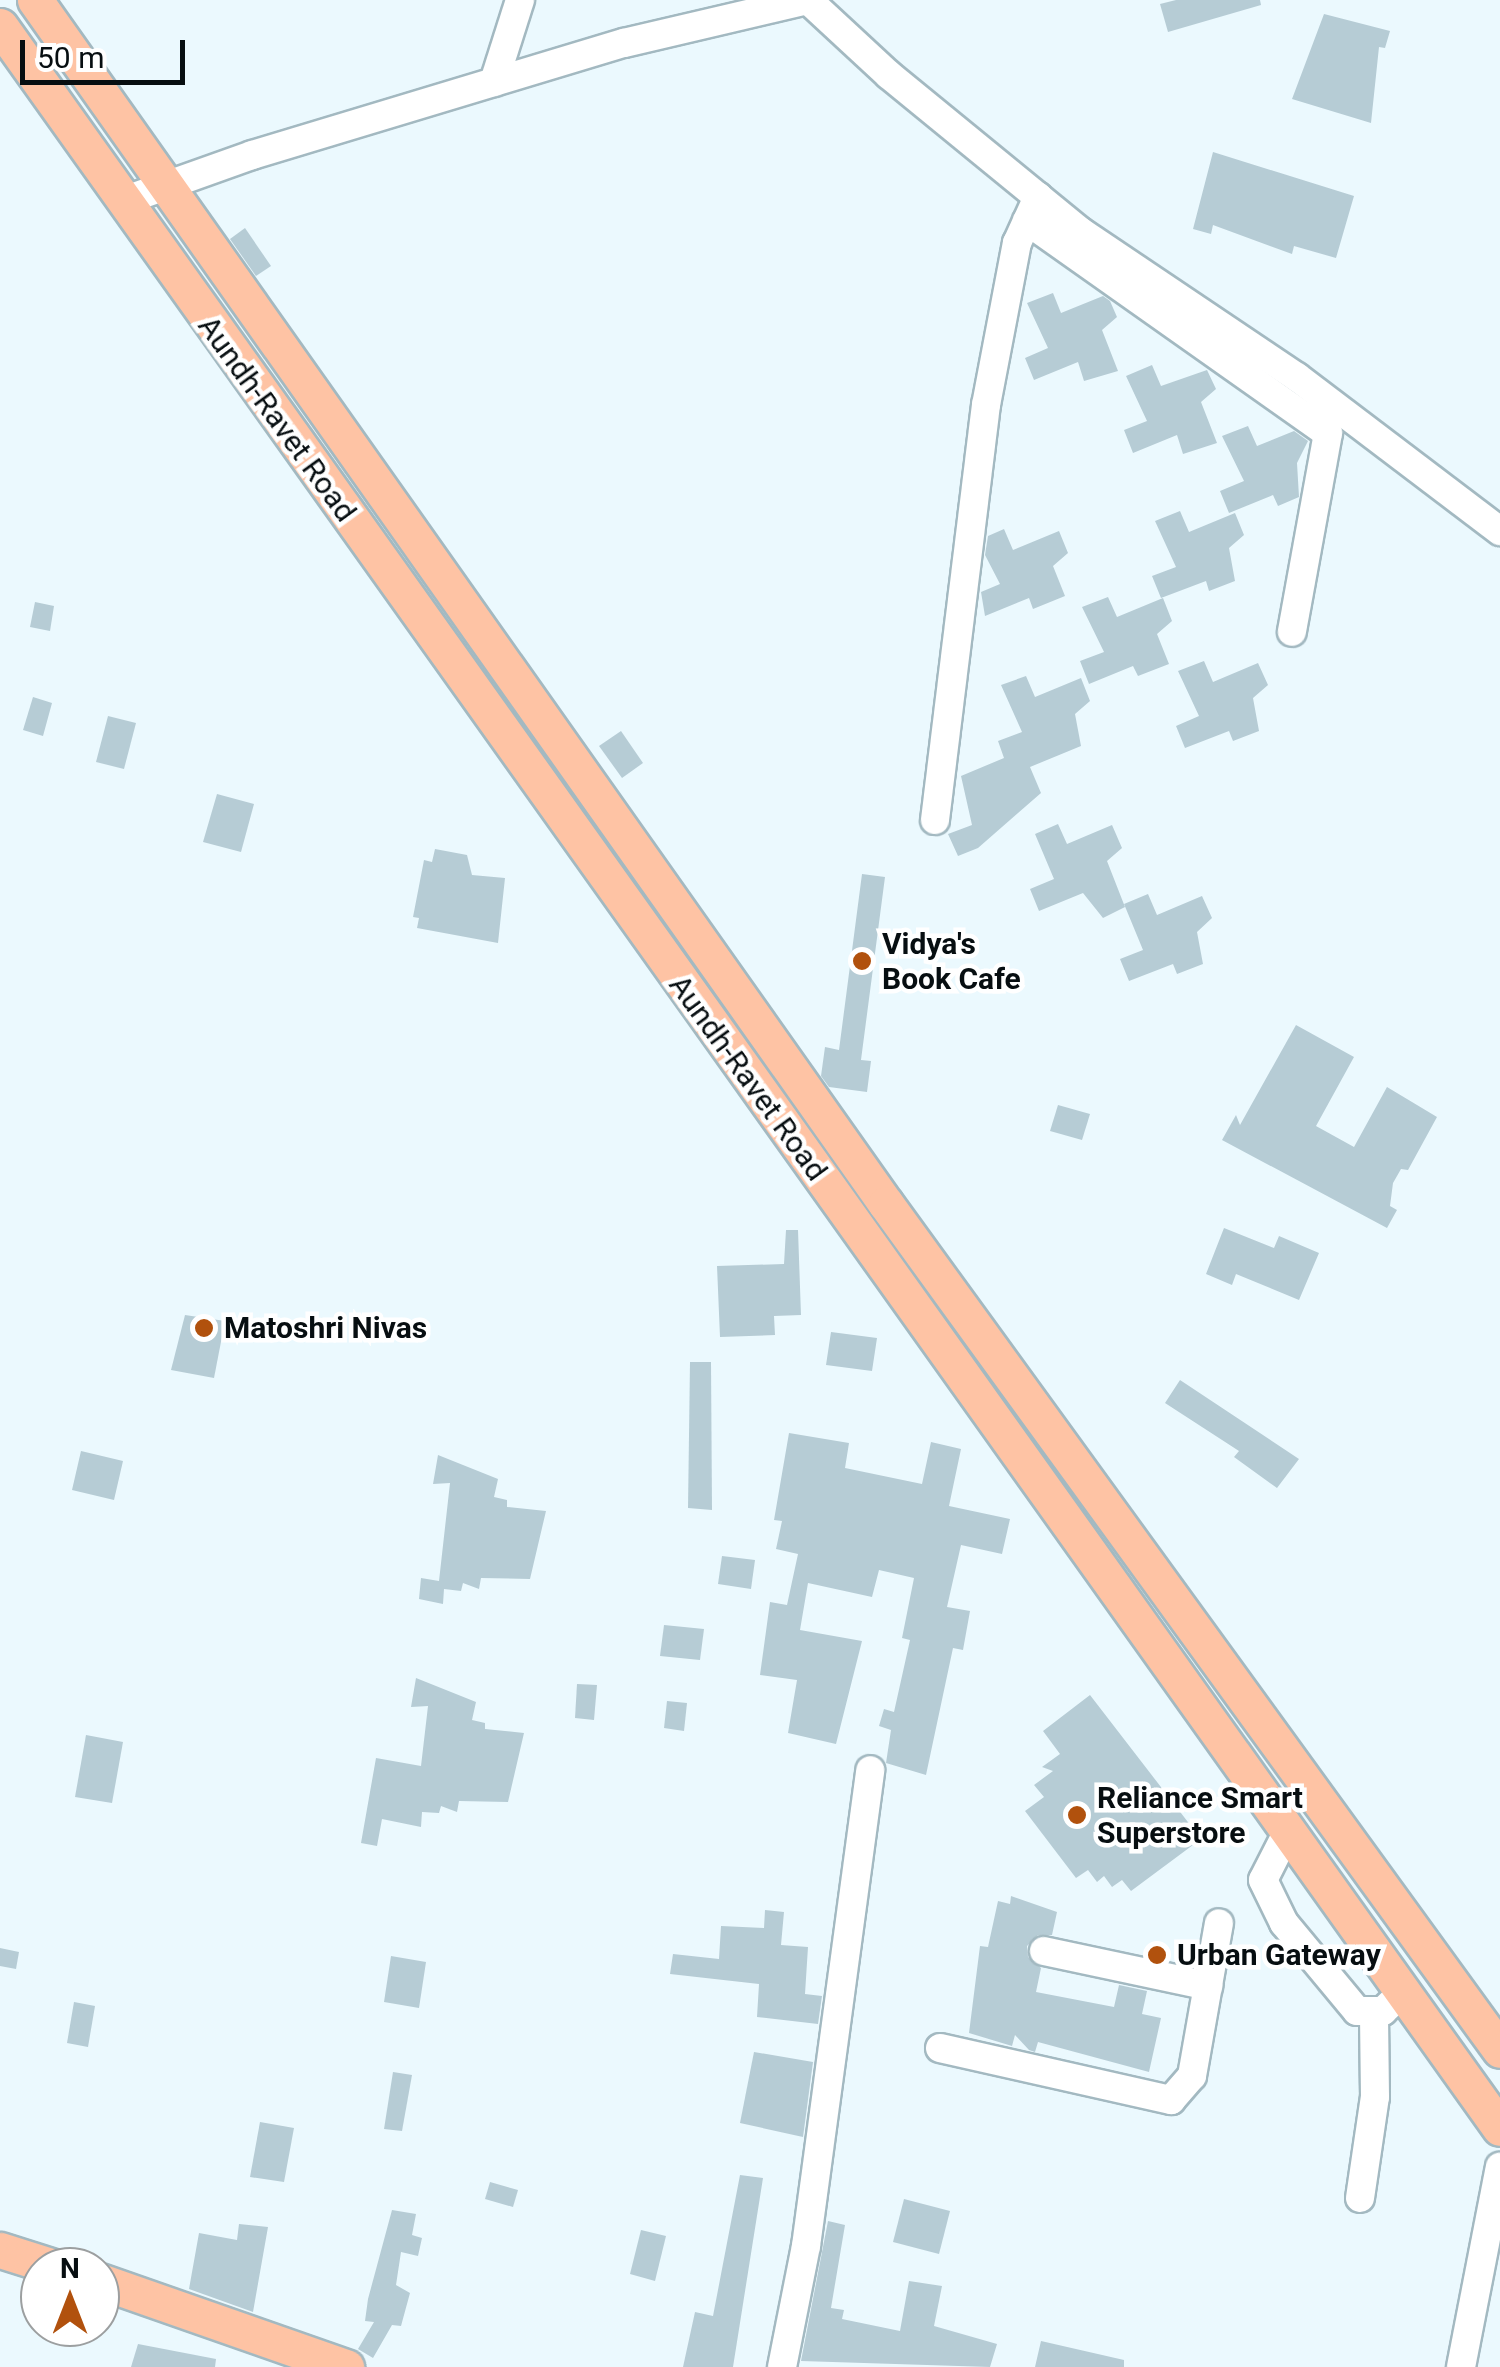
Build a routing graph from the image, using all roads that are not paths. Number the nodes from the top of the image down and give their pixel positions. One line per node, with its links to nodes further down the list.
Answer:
1 (35, 0): 6 (main road, Aundh-Ravet Road)
2 (520, 0): 5 (street)
3 (808, 0): 5 (street); 8 (street)
4 (0, 26): 7 (main road, Aundh-Ravet Road)
5 (494, 82): 6 (street)
6 (166, 183): 7 (street); 20 (main road, Aundh-Ravet Road)
7 (123, 201): 13 (main road, Aundh-Ravet Road)
8 (1032, 209): 9 (street); 10 (street); 11 (street)
9 (1500, 532)
10 (1292, 632)
11 (935, 820)
12 (870, 1770): 27 (street)
13 (1289, 1830): 17 (main road, Aundh-Ravet Road); 18 (street)
14 (1218, 1923): 16 (street)
15 (1044, 1951): 16 (street)
16 (1208, 1986): 19 (street)
17 (1404, 1992): 18 (street); 21 (main road, Aundh-Ravet Road)
18 (1374, 2011): 23 (street)
19 (940, 2048)
20 (1500, 2050)
21 (1500, 2128)
22 (1500, 2167): 28 (street)
23 (1360, 2198)
24 (120, 2289): 25 (main road)
25 (295, 2358): 26 (main road)
26 (346, 2367)
27 (782, 2367)
28 (1461, 2367)

